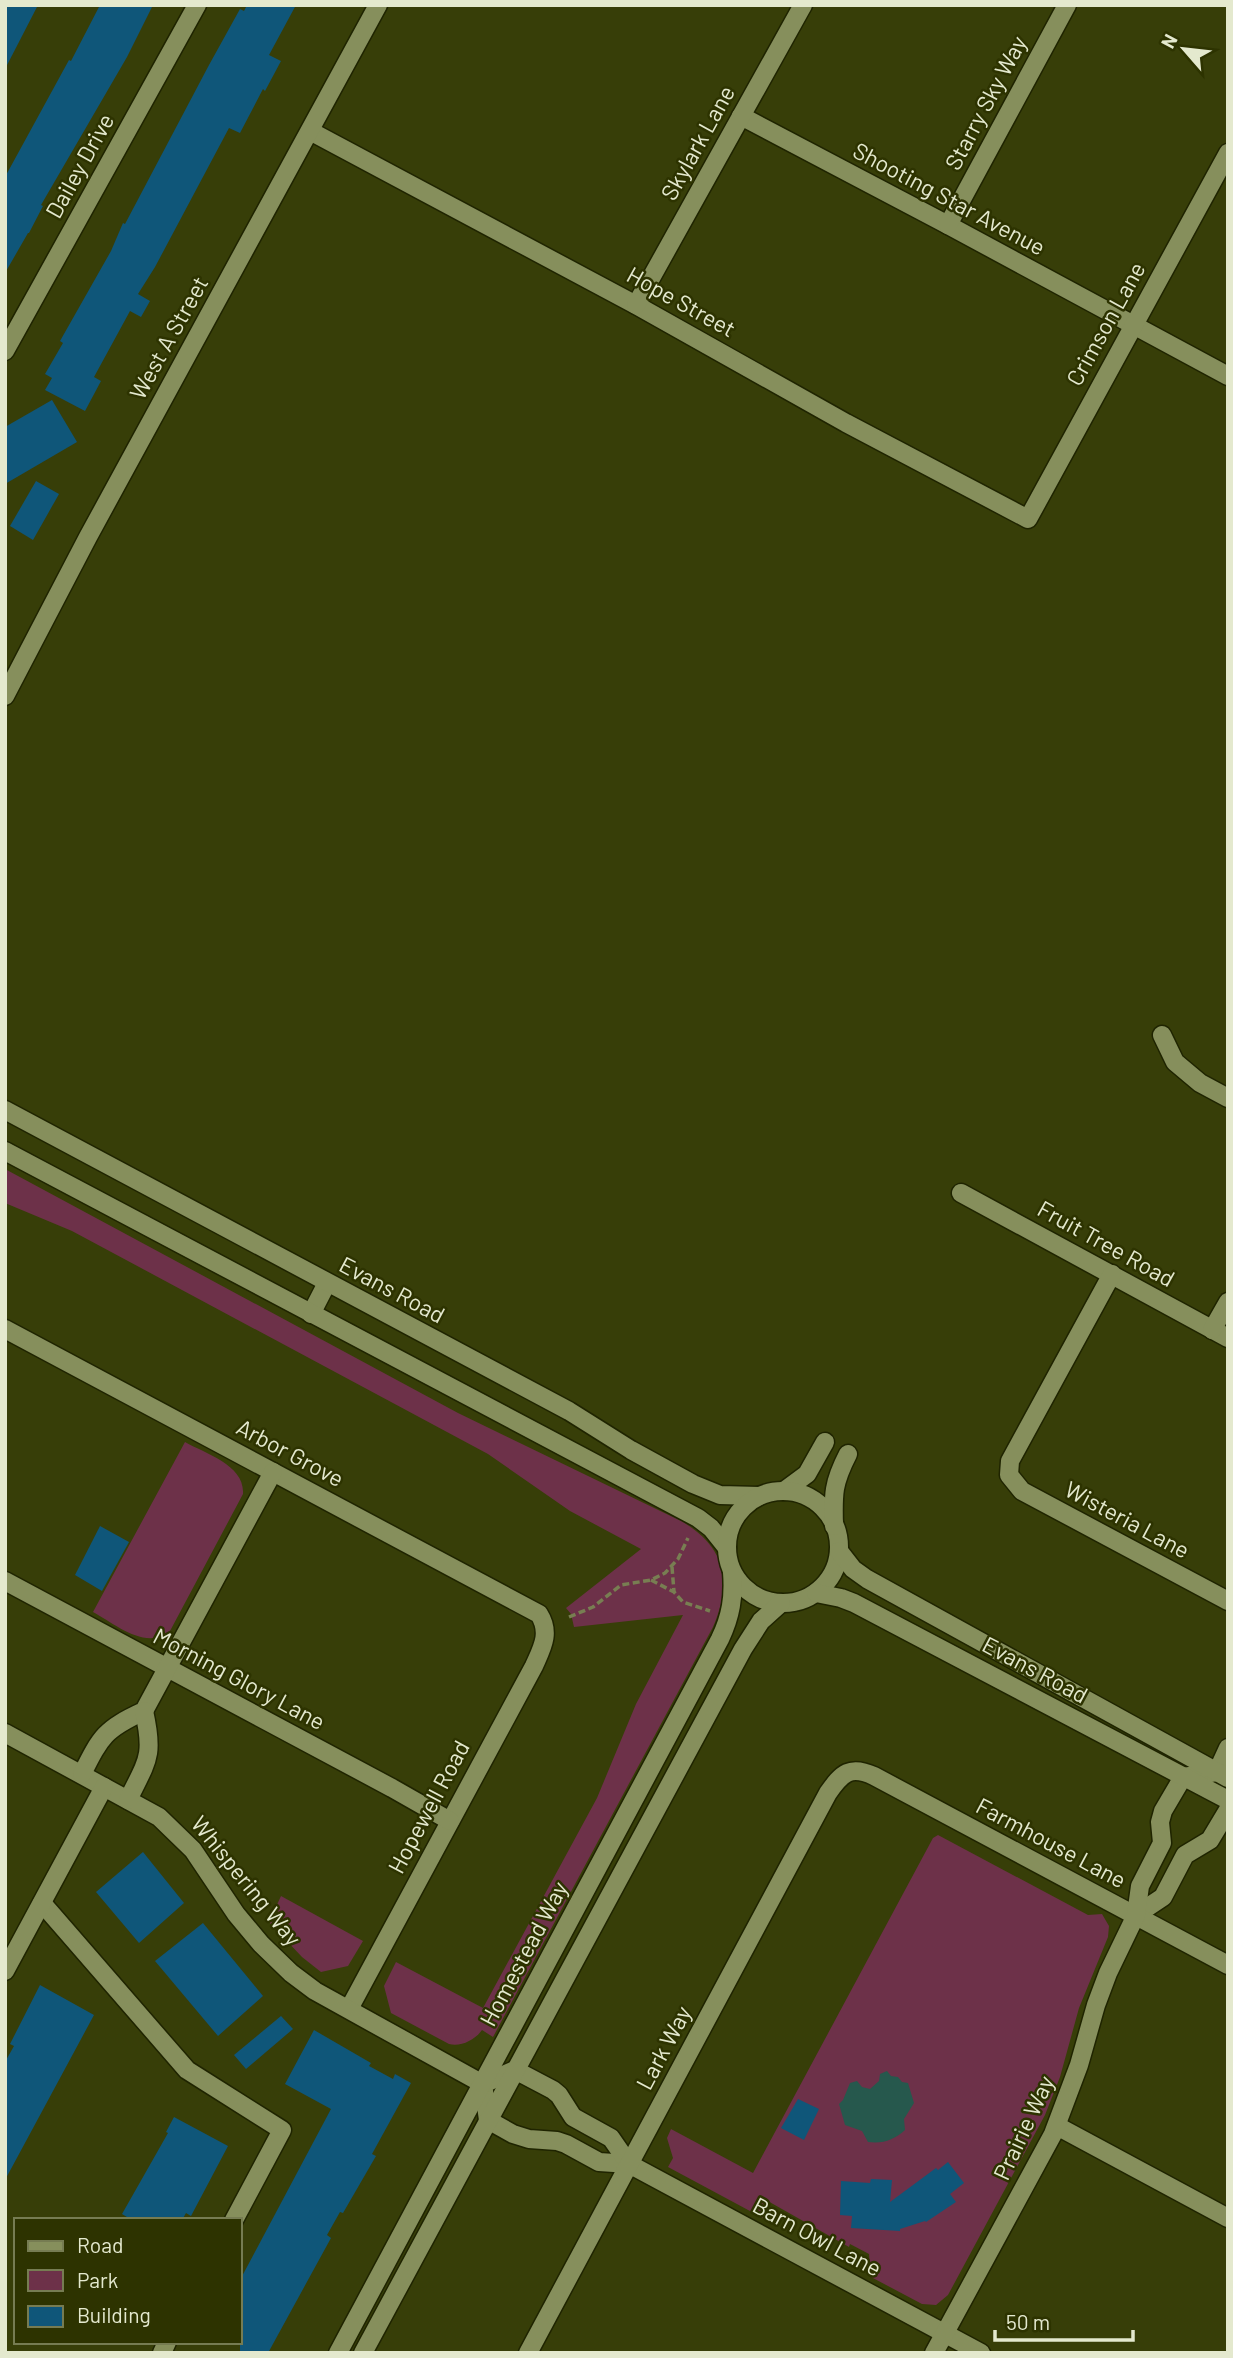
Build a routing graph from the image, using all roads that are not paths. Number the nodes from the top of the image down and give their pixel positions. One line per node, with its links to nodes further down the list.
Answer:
1 (197, 5): 11 (street, Dailey Drive)
2 (378, 5): 6 (street, West A Street)
3 (803, 5): 5 (street, Skylark Lane)
4 (1067, 5): 8 (street, Starry Sky Way)
5 (741, 116): 8 (street, Shooting Star Avenue); 9 (street, Skylark Lane)
6 (310, 131): 9 (street, Hope Street); 14 (street, West A Street)
7 (1228, 153): 10 (street, Crimson Lane)
8 (948, 225): 10 (street, Shooting Star Avenue)
9 (636, 305): 13 (street, Hope Street)
10 (1133, 326): 12 (street, Shooting Star Avenue); 13 (street, Crimson Lane)
11 (5, 351)
12 (1228, 376)
13 (1028, 519)
14 (5, 696)
15 (1162, 1035): 16 (street)
16 (1228, 1098)
17 (5, 1110): 21 (street, Evans Road)
18 (5, 1151): 23 (street)
19 (961, 1193): 20 (street, Fruit Tree Road)
20 (1112, 1274): 25 (street, Fruit Tree Road); 37 (street, Wisteria Lane)
21 (327, 1283): 23 (street); 30 (street, Evans Road)
22 (1228, 1302): 25 (street)
23 (311, 1314): 32 (street)
24 (5, 1329): 28 (street, Arbor Grove)
25 (1220, 1334)
26 (825, 1442): 29 (street)
27 (848, 1454): 31 (street)
28 (273, 1472): 39 (street, Arbor Grove); 40 (street)
29 (784, 1491): 30 (street); 31 (street)
30 (759, 1496): 32 (street)
31 (834, 1526): 33 (street)
32 (727, 1548): 34 (street)
33 (839, 1551): 36 (street); 46 (street, Evans Road)
34 (732, 1572): 38 (street); 62 (street, Homestead Way)
35 (5, 1581): 40 (street, Morning Glory Lane)
36 (816, 1593): 38 (street); 47 (street, Evans Road)
37 (1228, 1601)
38 (781, 1604): 61 (street, Homestead Way)
39 (546, 1626): 53 (street, Hopewell Road)
40 (167, 1668): 41 (street); 53 (street, Morning Glory Lane)
41 (144, 1711): 45 (street); 50 (street)
42 (5, 1733): 45 (street, Whispering Way)
43 (1228, 1748): 46 (street)
44 (849, 1771): 57 (street, Farmhouse Lane); 67 (street, Lark Way)
45 (82, 1774): 48 (street, Whispering Way)
46 (1222, 1775): 47 (street); 49 (street)
47 (1182, 1777): 51 (street, Evans Road); 54 (street, Prairie Way)
48 (104, 1787): 50 (street, Whispering Way); 56 (street)
49 (1228, 1794)
50 (128, 1800): 60 (street, Whispering Way)
51 (1228, 1800)
52 (1228, 1810): 55 (street, Prairie Way)
53 (450, 1821): 60 (street, Hopewell Road)
54 (1162, 1843): 55 (street); 57 (street, Prairie Way)
55 (1185, 1855): 57 (street, Prairie Way)
56 (42, 1903): 59 (street); 68 (street)
57 (1136, 1915): 58 (street, Farmhouse Lane); 65 (street, Prairie Way)
58 (1228, 1965)
59 (5, 1971)
60 (349, 2009): 62 (street, Whispering Way)
61 (515, 2070): 62 (street); 63 (street, Barn Owl Lane); 64 (street, Homestead Way)
62 (483, 2084): 64 (street); 71 (street, Homestead Way)
63 (569, 2114): 66 (street); 67 (street, Barn Owl Lane)
64 (488, 2120): 66 (street, Barn Owl Lane); 72 (street, Homestead Way)
65 (1056, 2126): 69 (street); 70 (street, Prairie Way)
66 (555, 2141): 67 (street, Barn Owl Lane)
67 (629, 2164): 70 (street, Barn Owl Lane); 73 (street, Lark Way)
68 (234, 2218)
69 (1228, 2218)
70 (945, 2333): 74 (street, Prairie Way); 75 (street, Barn Owl Lane)
71 (338, 2353)
72 (363, 2353)
73 (528, 2353)
74 (934, 2353)
75 (981, 2353)

